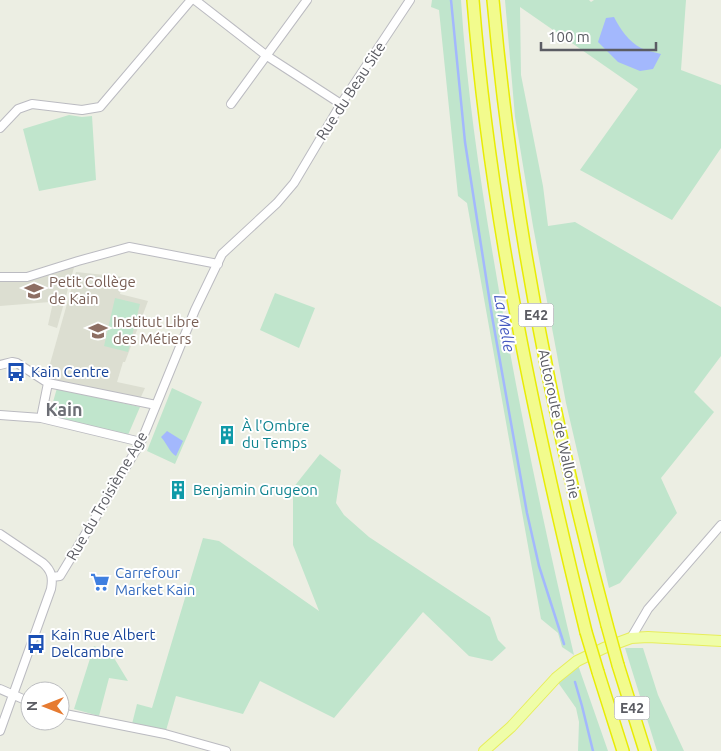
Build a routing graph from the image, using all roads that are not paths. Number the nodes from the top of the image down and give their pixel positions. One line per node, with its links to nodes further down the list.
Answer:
1 (191, 0): 10 (street)
2 (195, 0): 7 (street)
3 (307, 0): 7 (street)
4 (410, 0): 9 (street, Rue du Beau Site)
5 (473, 0): 32 (highway, Autoroute de Wallonie / E42, bridge)
6 (493, 0): 33 (highway, Autoroute de Wallonie / E42, bridge)
7 (267, 56): 8 (street); 9 (street)
8 (231, 104)
9 (341, 104): 11 (street, Rue du Beau Site)
10 (0, 128)
11 (294, 183): 12 (street, Rue du Troisième Age)
12 (218, 264): 13 (street); 16 (street, Rue du Troisième Age)
13 (0, 277)
14 (0, 366): 15 (street)
15 (46, 382): 16 (street); 18 (street)
16 (156, 405): 19 (street, Rue du Troisième Age)
17 (0, 415): 18 (street)
18 (41, 418): 19 (street)
19 (141, 442): 22 (street, Rue du Troisième Age)
20 (721, 525): 23 (street)
21 (0, 534): 22 (street)
22 (52, 577): 26 (street)
23 (631, 638): 24 (main road); 31 (main road)
24 (721, 641)
25 (0, 689): 26 (street)
26 (12, 694): 27 (street); 29 (street)
27 (20, 698)
28 (70, 715): 30 (street)
29 (0, 731)
30 (226, 751)
31 (484, 751)
32 (623, 751)
33 (645, 751)

